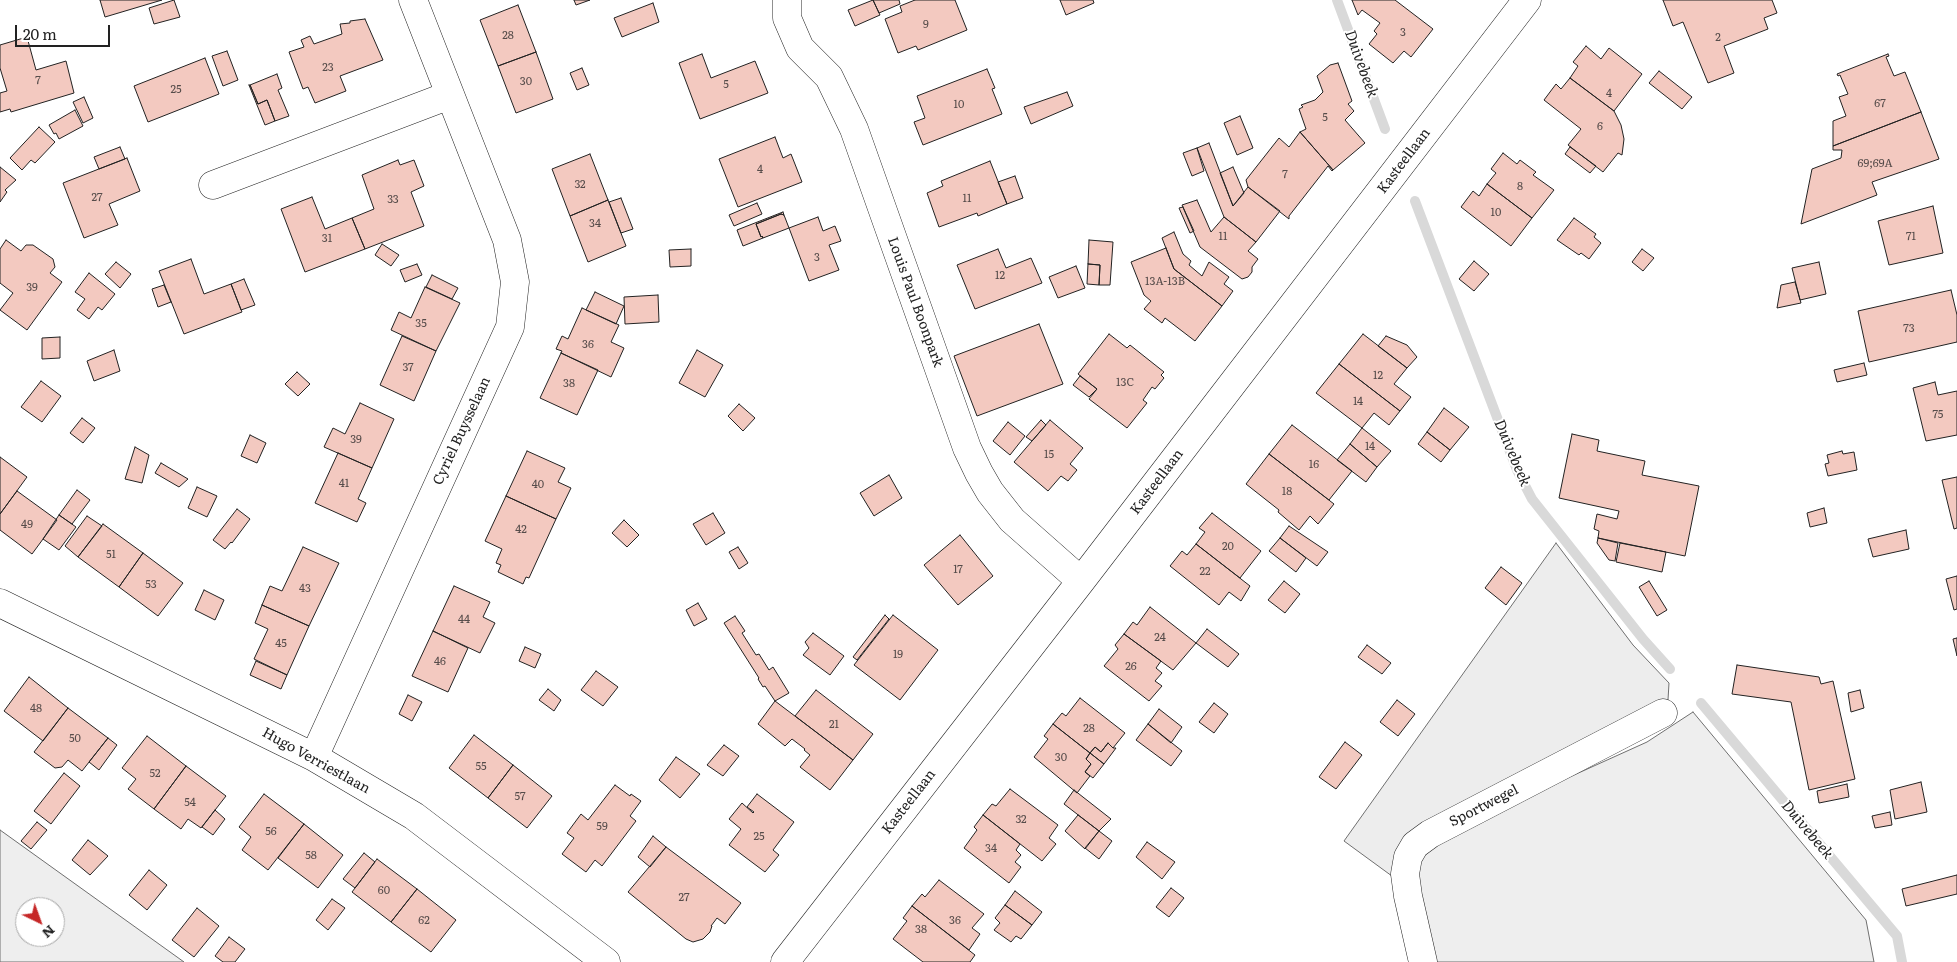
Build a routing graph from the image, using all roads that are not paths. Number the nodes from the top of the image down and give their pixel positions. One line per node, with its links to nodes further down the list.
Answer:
1 (413, 0): 4 (street, Cyriel Buysselaan)
2 (787, 0): 6 (street, Louis Paul Boonpark)
3 (1527, 0): 6 (street, Kasteellaan)
4 (450, 95): 5 (street); 9 (street, Cyriel Buysselaan)
5 (213, 185)
6 (1081, 581): 11 (street, Kasteellaan)
7 (0, 603): 9 (street, Hugo Verriestlaan)
8 (1663, 713): 12 (street, Sportwegel)
9 (314, 757): 10 (street, Hugo Verriestlaan)
10 (606, 962)
11 (785, 962)
12 (1422, 962)

